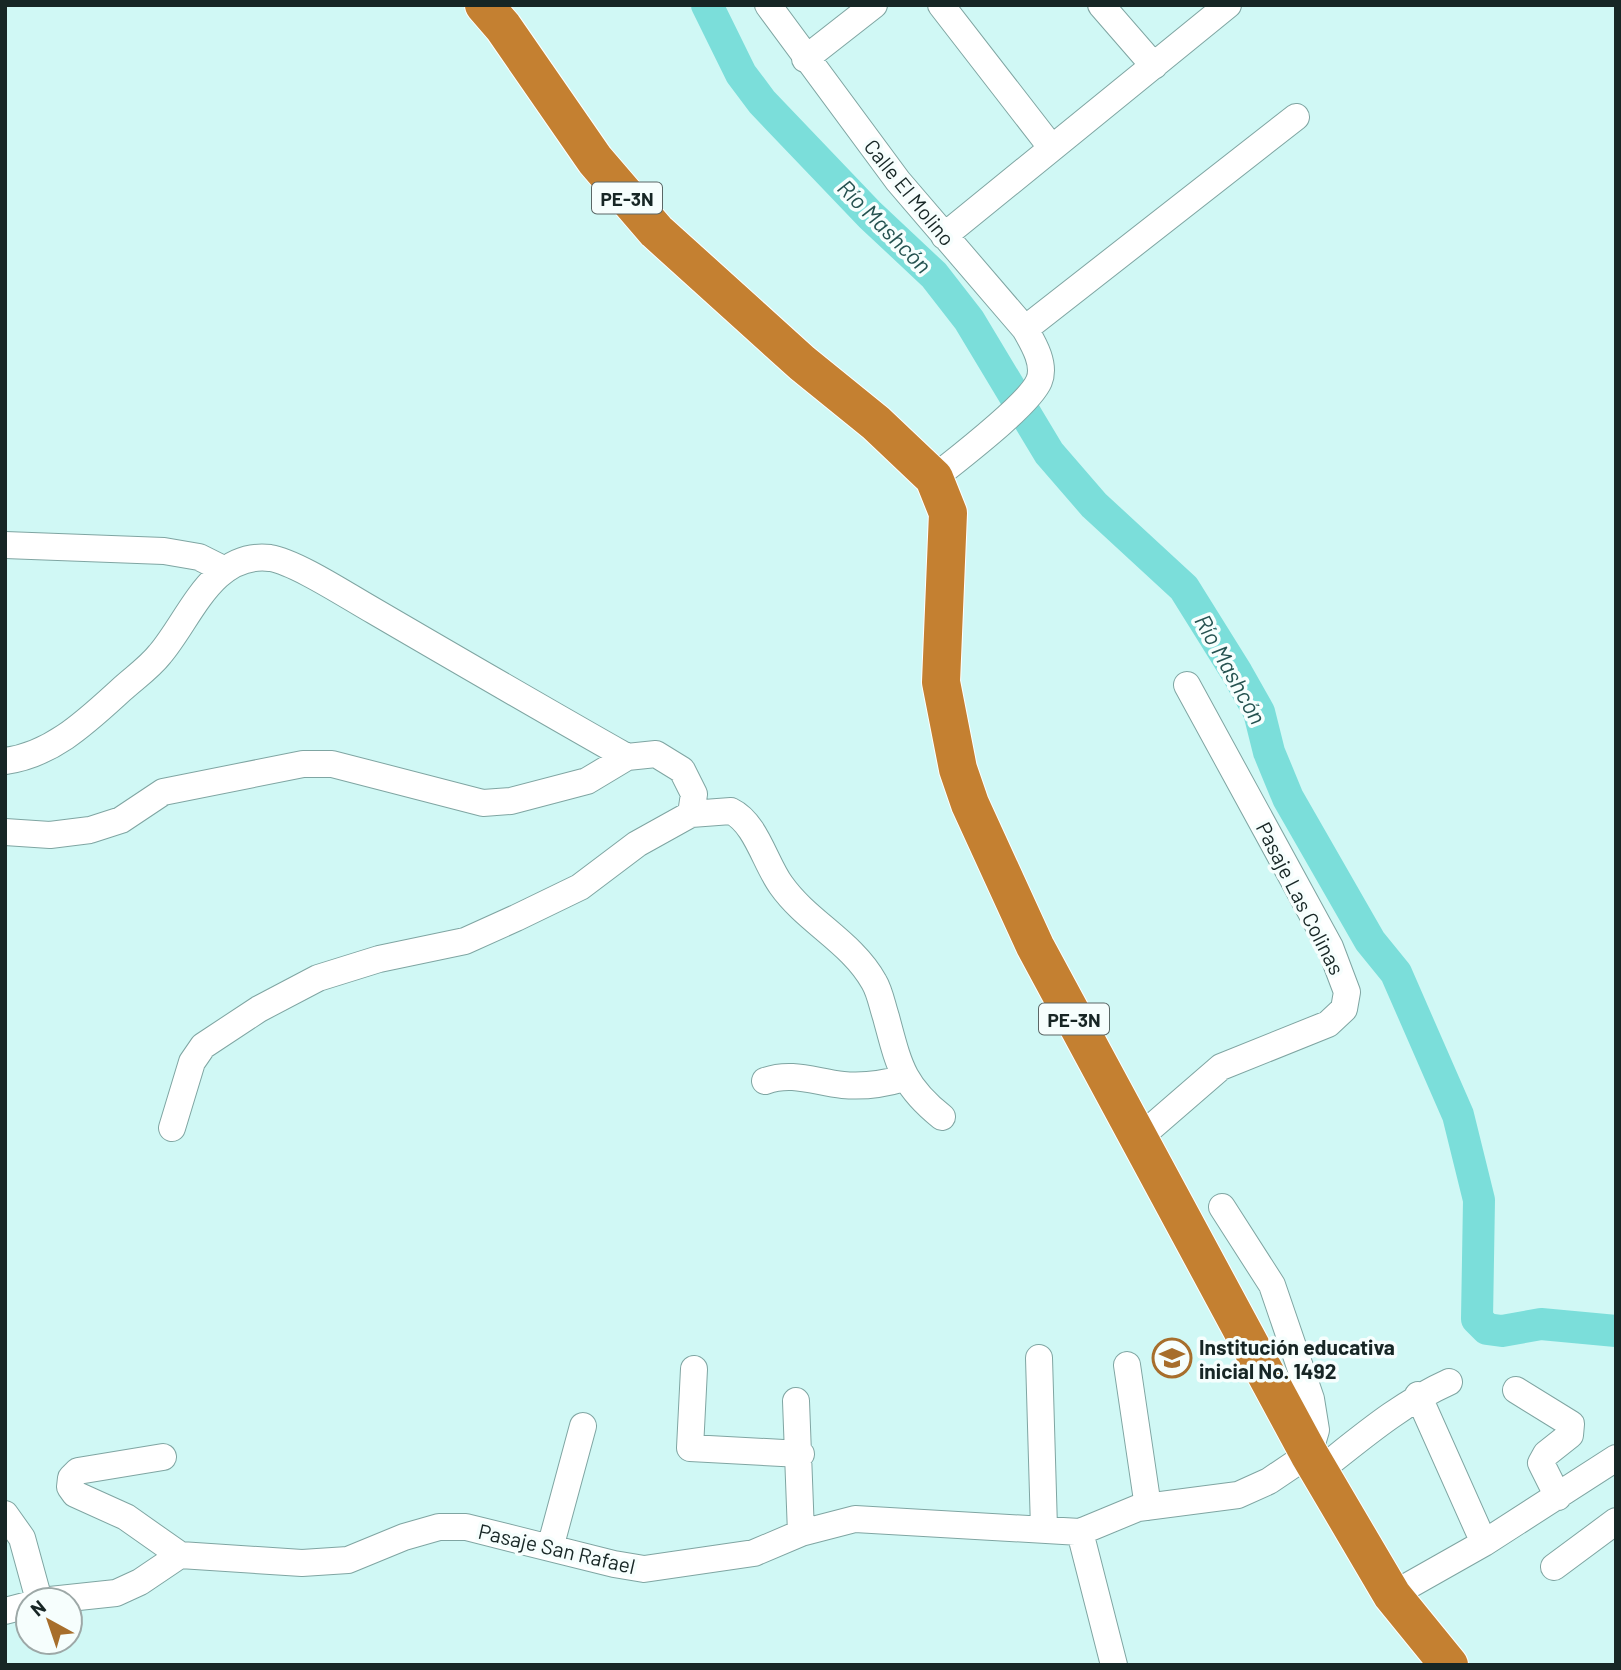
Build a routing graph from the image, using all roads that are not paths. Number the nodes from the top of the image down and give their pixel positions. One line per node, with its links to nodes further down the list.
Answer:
1 (484, 5): 13 (highway, PE-3N)
2 (768, 5): 7 (street, Calle El Molino)
3 (874, 5): 7 (street)
4 (941, 5): 10 (street)
5 (1101, 5): 8 (street)
6 (1228, 5): 8 (street)
7 (805, 59): 11 (street, Calle El Molino)
8 (1154, 66): 10 (street)
9 (1296, 117): 12 (street)
10 (1051, 146): 11 (street)
11 (944, 236): 12 (street, Calle El Molino)
12 (1026, 329): 13 (street, Calle El Molino)
13 (934, 478): 25 (highway, PE-3N)
14 (5, 545): 15 (street)
15 (225, 570): 17 (street); 18 (street)
16 (1187, 685): 25 (street, Pasaje Las Colinas)
17 (627, 757): 19 (street); 20 (street)
18 (5, 761)
19 (691, 814): 21 (street); 24 (street)
20 (5, 832)
21 (904, 1078): 22 (street); 23 (street)
22 (765, 1081)
23 (942, 1117)
24 (172, 1128)
25 (1139, 1138): 38 (highway, PE-3N)
26 (1222, 1207): 38 (street)
27 (1039, 1358): 43 (street)
28 (1127, 1365): 40 (street)
29 (694, 1369): 35 (street)
30 (1449, 1382): 32 (street)
31 (1516, 1390): 39 (street)
32 (1418, 1395): 38 (street); 46 (street)
33 (796, 1401): 35 (street)
34 (583, 1426): 47 (street)
35 (800, 1454): 45 (street)
36 (163, 1457): 48 (street)
37 (1616, 1458): 39 (street)
38 (1314, 1463): 40 (street); 51 (highway, PE-3N)
39 (1558, 1497): 46 (street)
40 (1148, 1507): 44 (street)
41 (5, 1514): 50 (street)
42 (1616, 1521): 49 (street)
43 (1044, 1528): 44 (street, Pasaje San Rafael); 45 (street, Pasaje San Rafael)
44 (1080, 1532): 53 (street)
45 (801, 1533): 47 (street, Pasaje San Rafael)
46 (1484, 1544): 51 (street)
47 (550, 1548): 48 (street, Pasaje San Rafael)
48 (180, 1555): 52 (street)
49 (1553, 1567)
50 (36, 1586)
51 (1392, 1595): 54 (highway, PE-3N)
52 (84, 1596)
53 (1114, 1665)
54 (1449, 1665)

